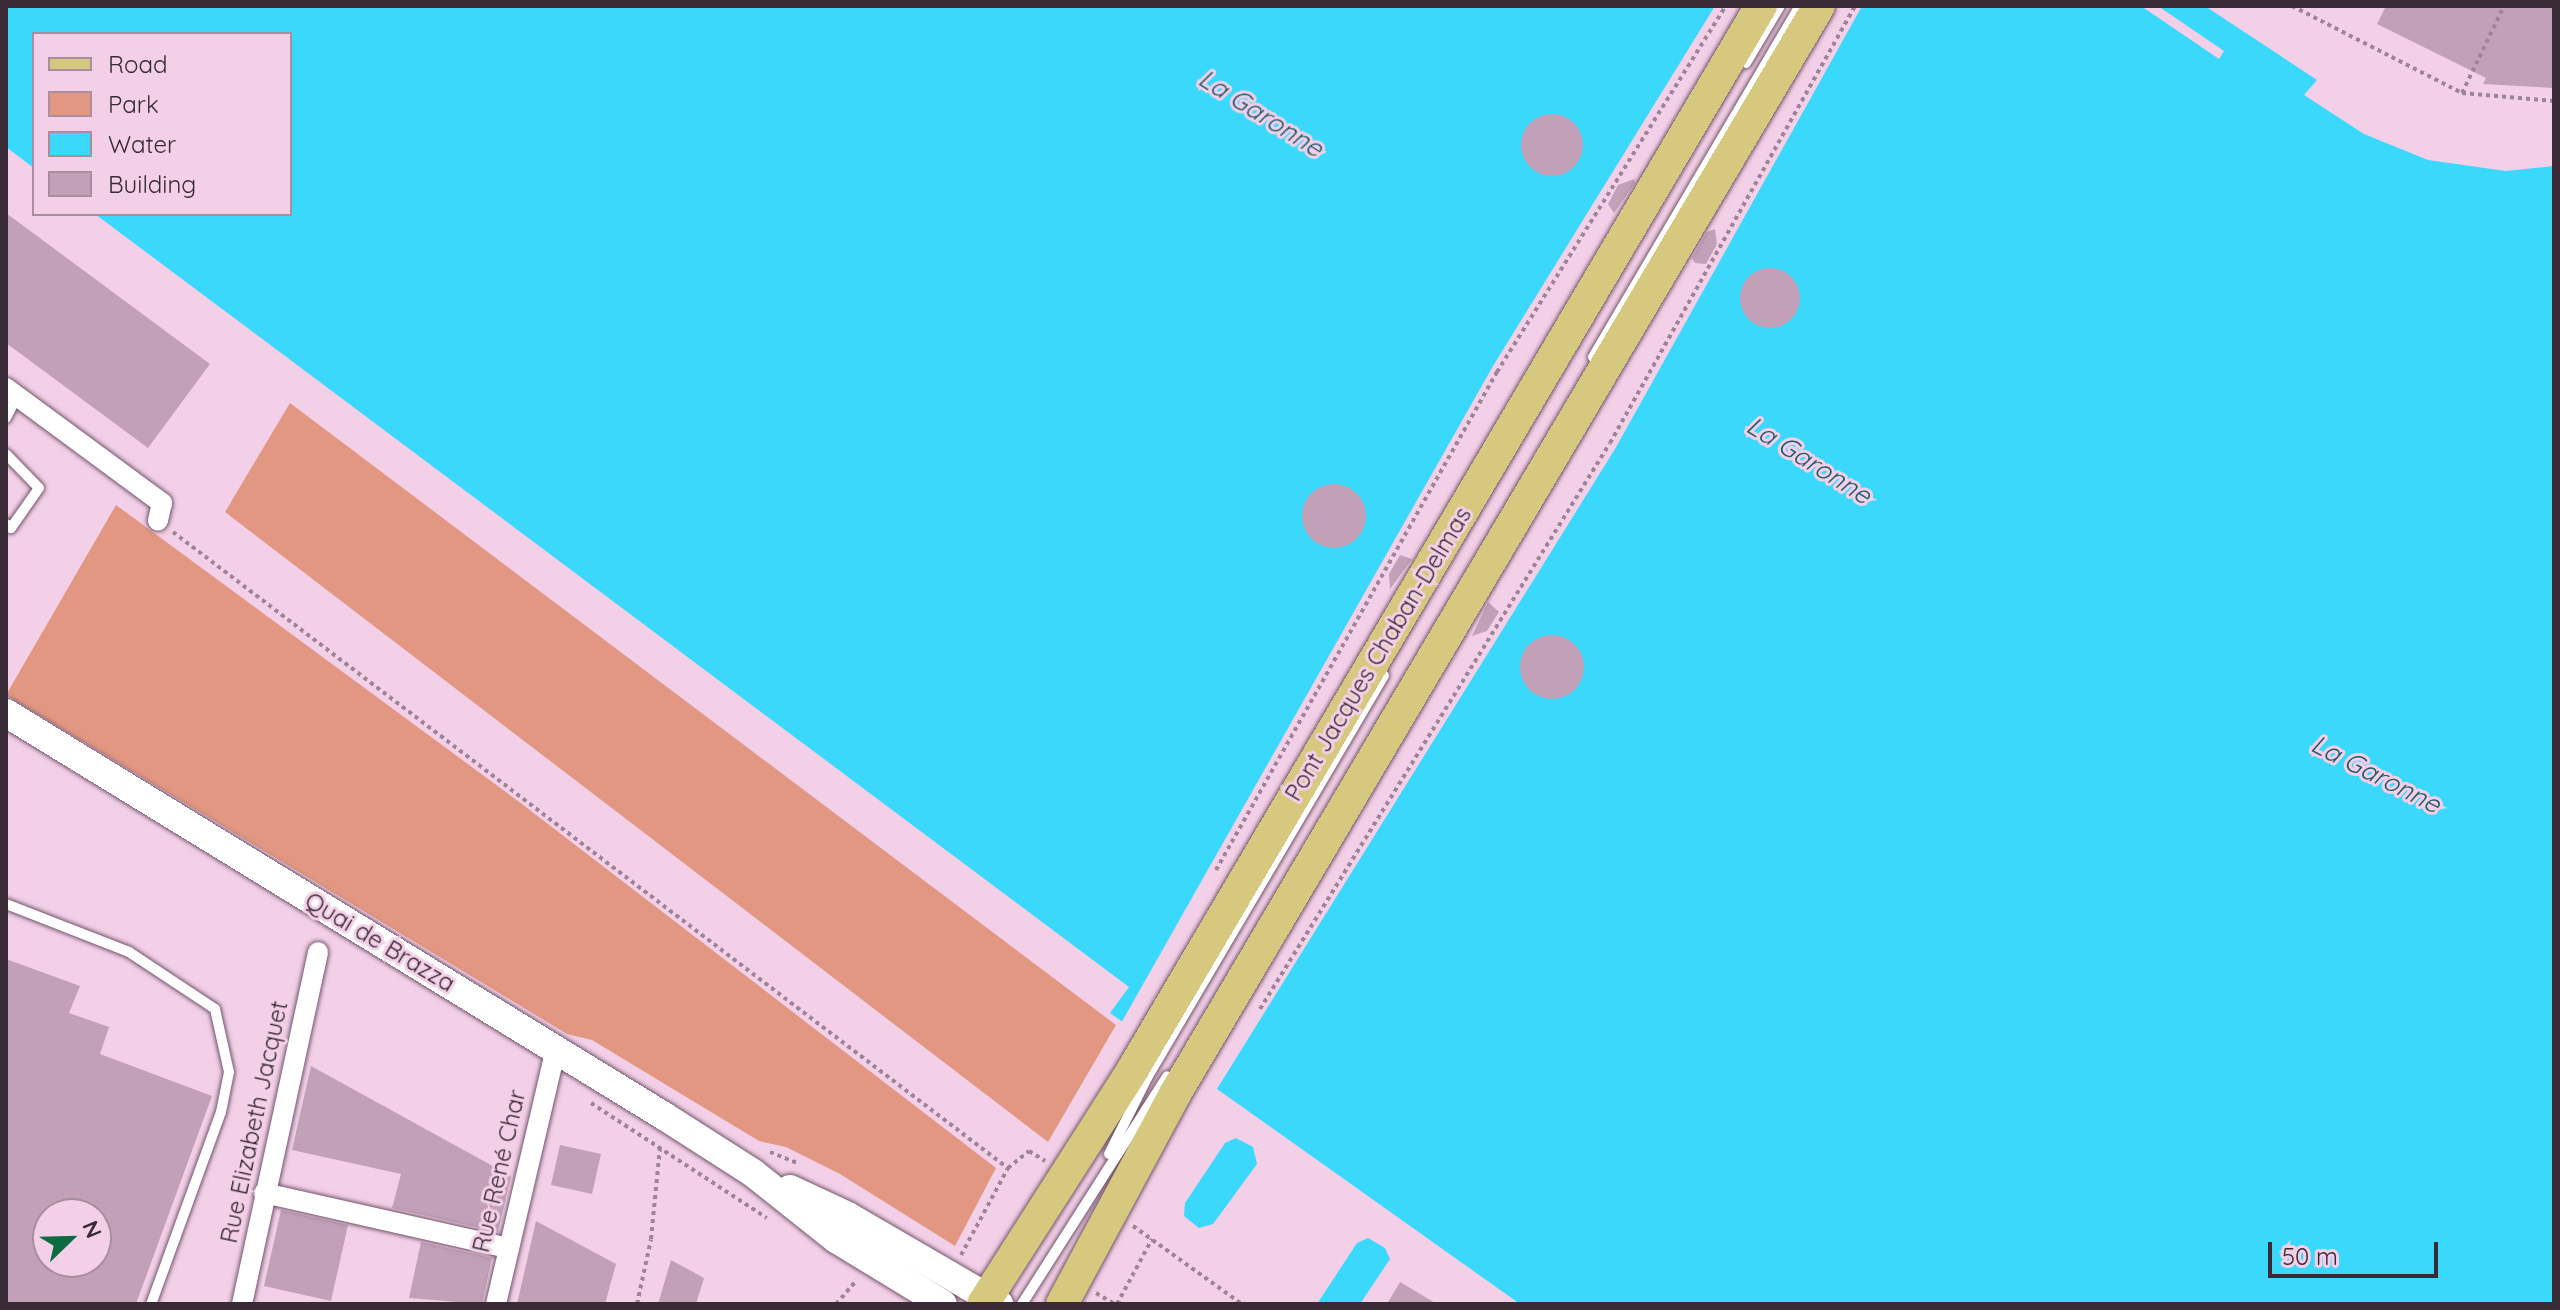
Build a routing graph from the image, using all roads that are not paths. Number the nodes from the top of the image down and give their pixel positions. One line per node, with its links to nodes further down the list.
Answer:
1 (1761, 6): 18 (main road, Pont Jacques Chaban-Delmas)
2 (1780, 6): 5 (lane)
3 (1800, 6): 6 (lane)
4 (1819, 6): 19 (main road, Pont Jacques Chaban-Delmas)
5 (1741, 71)
6 (1584, 371)
7 (12, 392): 8 (lane); 10 (street)
8 (6, 418)
9 (6, 454): 11 (lane)
10 (158, 521)
11 (6, 524)
12 (1393, 660): 18 (lane)
13 (6, 713): 16 (main road, Quai de Brazza)
14 (6, 904): 25 (lane)
15 (318, 952): 22 (street, Rue Elizabeth Jacquet)
16 (556, 1049): 20 (main road, Quai de Brazza); 23 (street, Rue René Char)
17 (1178, 1058): 19 (lane)
18 (1140, 1073): 21 (lane); 24 (main road, Pont Jacques Chaban-Delmas)
19 (1168, 1090): 21 (lane); 30 (main road, Pont Jacques Chaban-Delmas)
20 (759, 1161): 24 (main road, Quai de Brazza); 28 (main road, Quai de Brazza)
21 (1090, 1192): 29 (lane)
22 (264, 1193): 23 (street); 26 (street, Rue Elizabeth Jacquet)
23 (509, 1248): 27 (street, Rue René Char)
24 (990, 1302)
25 (151, 1304)
26 (242, 1304)
27 (496, 1304)
28 (943, 1304)
29 (1022, 1304)
30 (1062, 1304)

